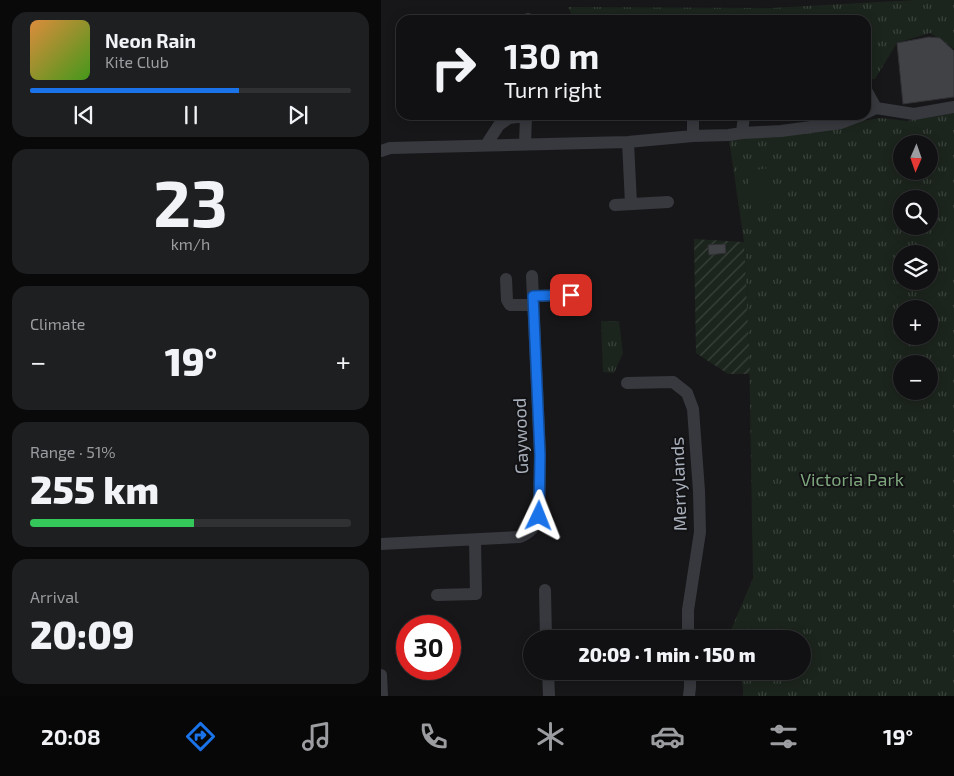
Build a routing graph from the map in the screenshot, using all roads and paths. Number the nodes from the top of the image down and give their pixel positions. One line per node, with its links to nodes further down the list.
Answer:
1 (954, 107): 2 (street)
2 (871, 110)
3 (506, 120): 12 (street)
4 (526, 120): 11 (street)
5 (693, 120): 9 (street)
6 (743, 120): 8 (street)
7 (849, 120): 8 (street)
8 (742, 133): 9 (street)
9 (693, 136): 10 (street)
10 (628, 142): 11 (street); 15 (street)
11 (525, 144): 12 (street)
12 (486, 145): 13 (street)
13 (381, 151)
14 (667, 202): 15 (street)
15 (631, 204): 16 (street)
16 (615, 205)
17 (532, 276): 20 (street, Gaywood)
18 (506, 279): 20 (street)
19 (571, 295): 20 (street)
20 (533, 300): 22 (street, Gaywood)
21 (627, 384): 27 (street, Merrylands)
22 (475, 540): 23 (street, Gaywood); 25 (street)
23 (381, 544)
24 (545, 590): 26 (street)
25 (437, 595)
26 (546, 630)
27 (688, 630)
28 (381, 675): 31 (street)
29 (548, 680): 32 (street)
30 (691, 680): 33 (street)
31 (382, 696)
32 (549, 696)
33 (689, 696)

